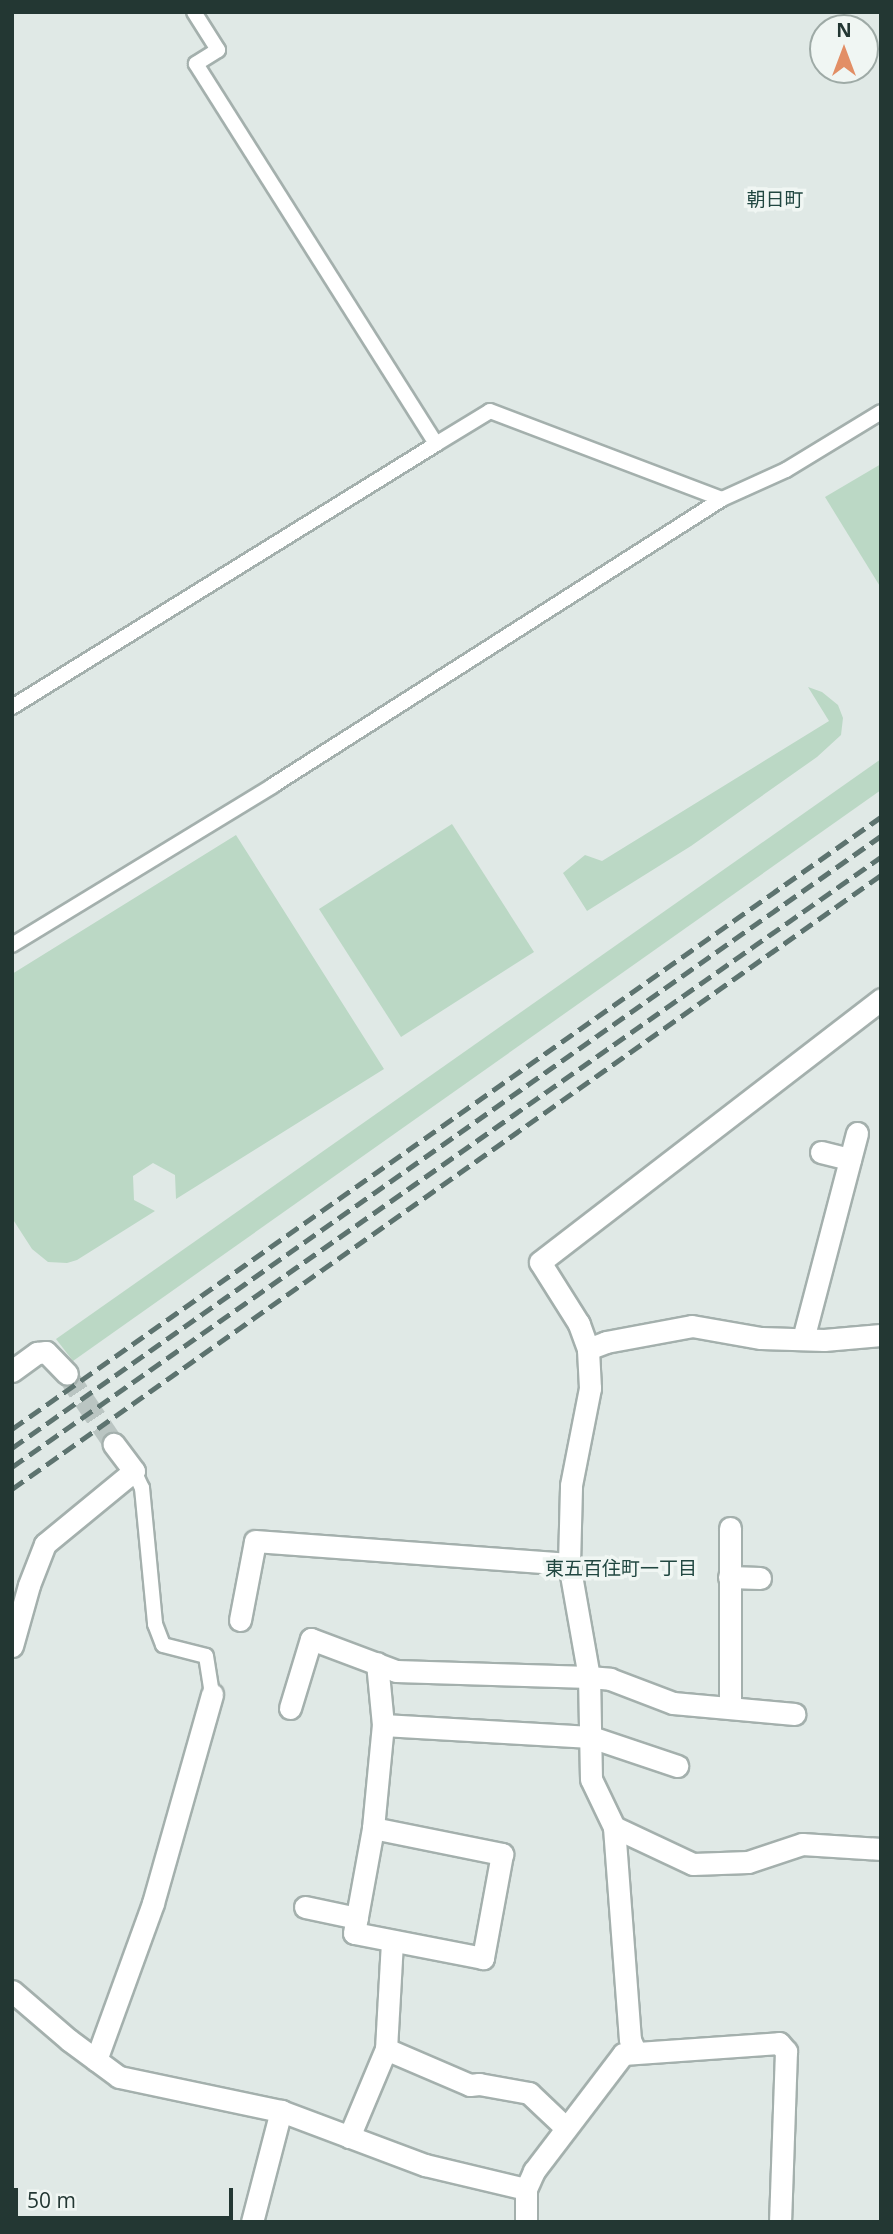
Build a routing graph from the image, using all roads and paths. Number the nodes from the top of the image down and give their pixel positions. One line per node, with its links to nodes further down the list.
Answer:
1 (194, 12): 3 (lane)
2 (881, 412): 4 (lane)
3 (436, 444): 4 (lane); 5 (lane)
4 (722, 499): 6 (lane)
5 (12, 708)
6 (12, 945)
7 (881, 999): 13 (street)
8 (857, 1133): 10 (street)
9 (821, 1152): 10 (street)
10 (850, 1159): 12 (street)
11 (881, 1335): 12 (street)
12 (803, 1339): 13 (street)
13 (588, 1349): 19 (street)
14 (12, 1371): 15 (street)
15 (66, 1374)
16 (114, 1444): 17 (street)
17 (134, 1471): 23 (street); 26 (lane)
18 (730, 1528): 20 (street)
19 (569, 1564): 22 (street); 25 (street)
20 (729, 1577): 21 (street); 27 (street)
21 (760, 1578)
22 (240, 1620)
23 (12, 1646)
24 (377, 1663): 25 (street); 28 (street); 30 (street)
25 (589, 1676): 27 (street); 31 (street)
26 (212, 1694): 42 (street)
27 (730, 1706): 29 (street)
28 (290, 1709)
29 (795, 1714)
30 (383, 1725): 31 (street); 34 (street)
31 (591, 1737): 32 (street); 33 (street)
32 (677, 1766)
33 (614, 1827): 35 (street); 41 (street)
34 (373, 1828): 37 (street); 38 (street)
35 (881, 1849)
36 (305, 1907): 37 (street)
37 (357, 1918): 38 (street)
38 (392, 1941): 40 (street)
39 (12, 1991): 42 (street)
40 (386, 2049): 44 (street); 45 (street)
41 (635, 2051): 44 (street); 49 (street)
42 (96, 2060): 43 (street)
43 (281, 2111): 45 (street); 47 (street)
44 (565, 2127): 46 (street)
45 (349, 2137): 46 (street)
46 (526, 2189): 48 (street)
47 (252, 2222)
48 (526, 2222)
49 (780, 2222)

